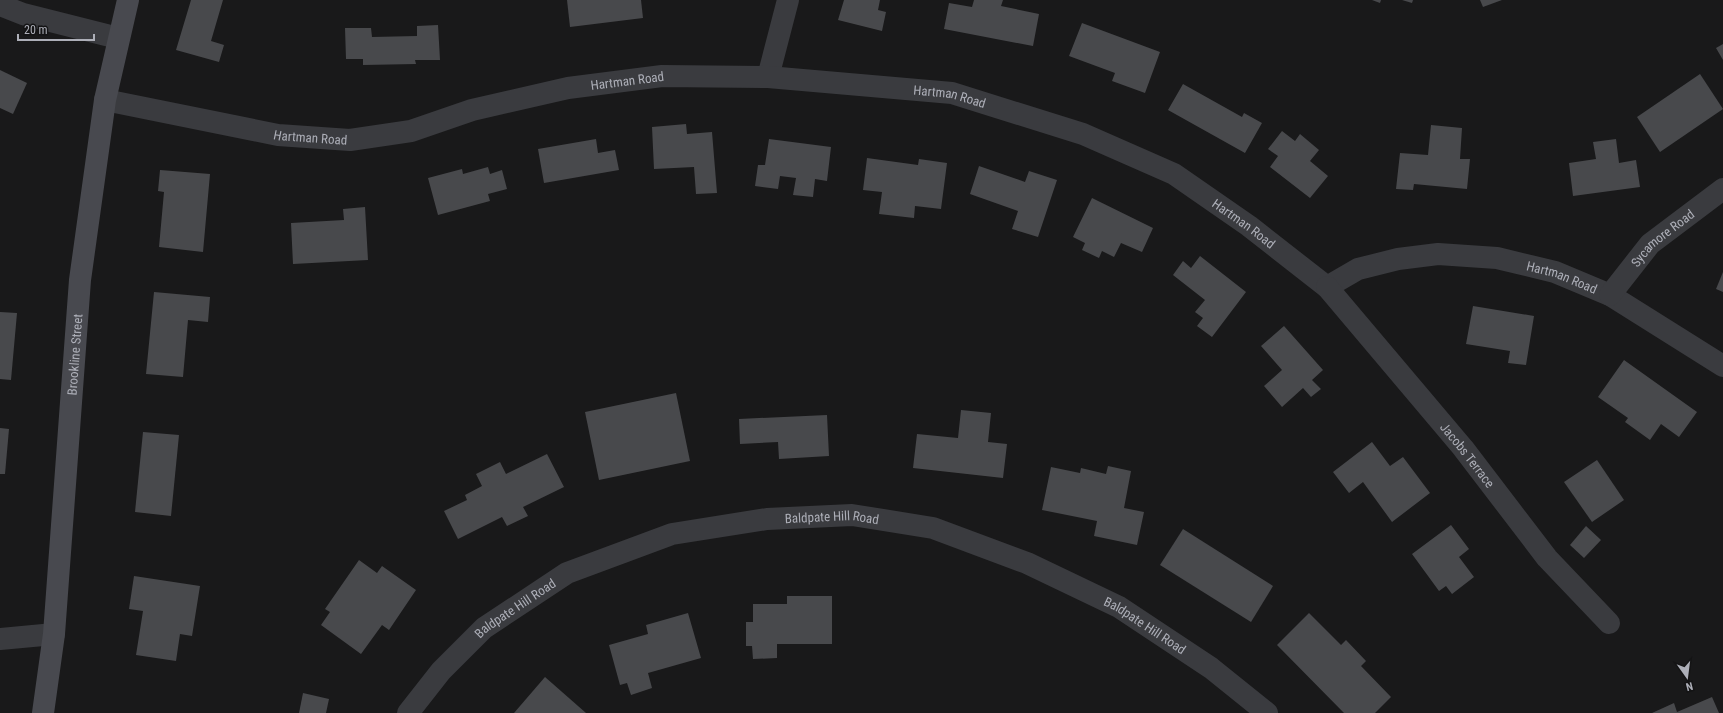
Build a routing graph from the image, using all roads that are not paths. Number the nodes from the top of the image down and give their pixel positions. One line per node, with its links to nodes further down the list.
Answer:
1 (128, 0): 4 (main road, Brookline Street)
2 (788, 0): 5 (street)
3 (0, 5): 4 (street)
4 (118, 38): 6 (main road, Brookline Street)
5 (768, 77): 6 (street, Hartman Road); 8 (street, Hartman Road)
6 (105, 100): 12 (main road, Brookline Street)
7 (1723, 189): 9 (street, Sycamore Road)
8 (1327, 286): 9 (street, Hartman Road); 11 (street, Jacobs Terrace)
9 (1610, 294): 10 (street, Hartman Road)
10 (1723, 366)
11 (1609, 623)
12 (54, 634): 13 (street); 14 (main road, Brookline Street)
13 (0, 639)
14 (43, 713)
15 (408, 713): 16 (street, Baldpate Hill Road)
16 (1267, 713)

